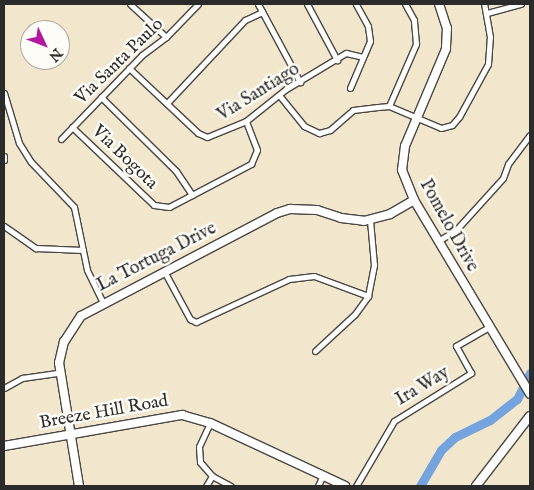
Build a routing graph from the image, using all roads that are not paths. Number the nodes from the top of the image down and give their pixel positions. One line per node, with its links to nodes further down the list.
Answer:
1 (130, 4): 12 (street)
2 (198, 4): 12 (street, Via Santa Paulo)
3 (258, 4): 10 (street)
4 (307, 4): 14 (street)
5 (356, 4): 13 (street)
6 (405, 4): 22 (street)
7 (439, 4): 23 (street, Pomelo Drive)
8 (484, 4): 11 (street)
9 (521, 4): 11 (street)
10 (262, 12): 16 (street); 21 (street)
11 (487, 13): 23 (street)
12 (166, 37): 15 (street, Via Santa Paulo)
13 (363, 57): 14 (street, Via Santiago); 17 (street)
14 (337, 60): 16 (street, Via Santiago)
15 (129, 68): 20 (street, Via Santa Paulo); 21 (street, Via Santiago)
16 (300, 82): 19 (street, Via Santiago)
17 (350, 88)
18 (4, 93): 35 (street)
19 (279, 95): 22 (street); 24 (street, Via Santiago)
20 (101, 97): 25 (street, Via Santa Paulo); 30 (street)
21 (167, 103): 24 (street, Via Santiago)
22 (389, 106): 23 (street)
23 (417, 120): 31 (street, Pomelo Drive)
24 (246, 121): 30 (street, Via Bogota)
25 (72, 128): 27 (street, Via Santa Paulo); 30 (street, Via Bogota)
26 (530, 135): 34 (street)
27 (61, 139)
28 (4, 156): 29 (street)
29 (4, 160)
30 (192, 195)
31 (414, 200): 32 (street, La Tortuga Drive); 34 (street, Pomelo Drive)
32 (370, 220): 36 (street, La Tortuga Drive); 37 (street)
33 (4, 226): 35 (street)
34 (438, 241): 39 (street, Pomelo Drive)
35 (83, 250): 38 (street)
36 (164, 272): 37 (street); 38 (street, La Tortuga Drive)
37 (368, 296): 40 (street)
38 (103, 303): 41 (street, La Tortuga Drive)
39 (490, 328): 43 (street, Pomelo Drive); 55 (street, Ira Way)
40 (315, 351)
41 (59, 373): 42 (street); 46 (street, La Tortuga Drive)
42 (4, 388)
43 (530, 394)
44 (530, 416): 56 (street)
45 (210, 423): 46 (street, Breeze Hill Road); 48 (street, Breeze Hill Road); 49 (street)
46 (69, 434): 47 (street, Breeze Hill Road); 50 (street, La Tortuga Drive)
47 (4, 446)
48 (324, 475): 53 (street); 54 (street, Breeze Hill Road)
49 (212, 476): 51 (street); 52 (street)
50 (79, 486)
51 (206, 486)
52 (231, 486)
53 (318, 486)
54 (345, 486)
55 (356, 486)
56 (476, 486)

